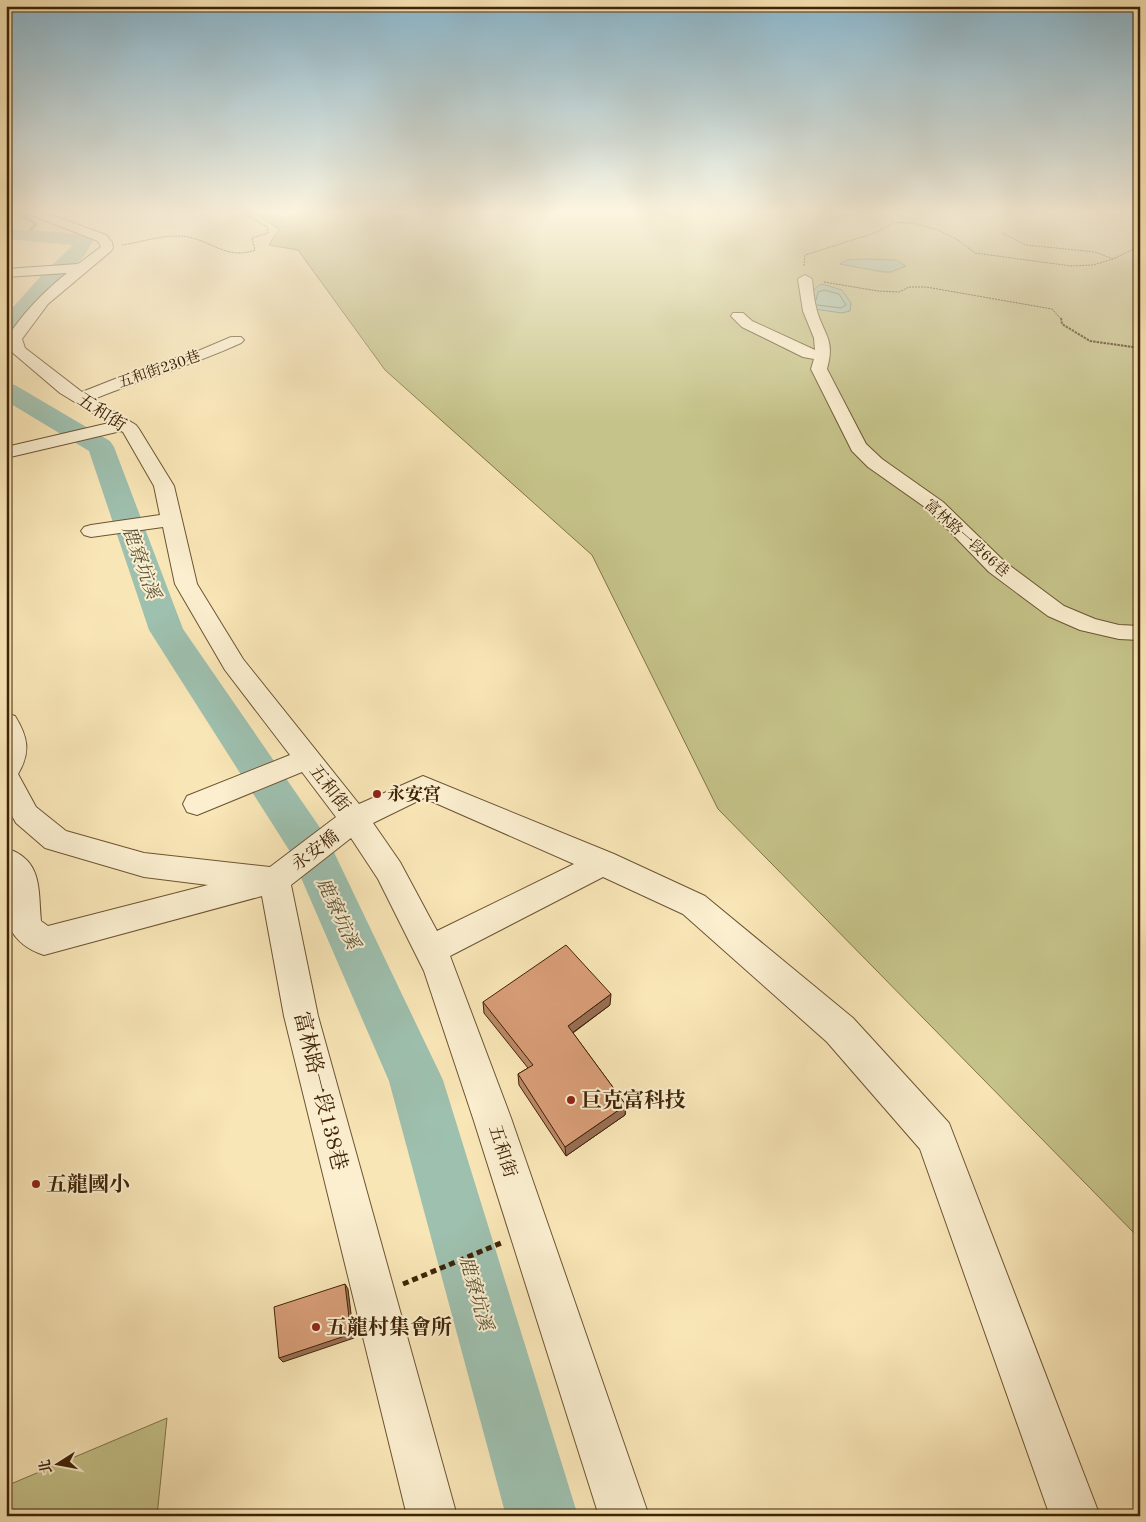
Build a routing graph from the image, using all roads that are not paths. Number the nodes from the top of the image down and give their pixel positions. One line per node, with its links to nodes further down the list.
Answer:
1 (67, 281): 4 (street, 五和街)
2 (805, 281): 6 (street, 富林路一段66巷)
3 (738, 316): 6 (street)
4 (10, 338): 7 (street, 五和街)
5 (236, 340): 7 (street, 五和街230巷)
6 (823, 356): 13 (street, 富林路一段66巷)
7 (82, 398): 8 (street, 五和街)
8 (128, 430): 9 (street); 10 (street); 11 (street, 五和街)
9 (6, 453)
10 (57, 458)
11 (172, 519): 12 (street); 15 (street, 五和街)
12 (91, 531)
13 (1140, 633)
14 (6, 722): 16 (street)
15 (308, 759): 18 (street); 19 (street, 五和街)
16 (6, 771)
17 (6, 777): 22 (street)
18 (197, 804)
19 (354, 819): 21 (street, 永安橋); 22 (street, 永安橋); 23 (street, 五和街)
20 (6, 860): 22 (street)
21 (603, 863): 23 (street); 26 (street, 永安橋)
22 (275, 880): 24 (street, 富林路一段138巷)
23 (430, 950): 25 (street, 五和街)
24 (432, 1516)
25 (624, 1516)
26 (1074, 1516)

